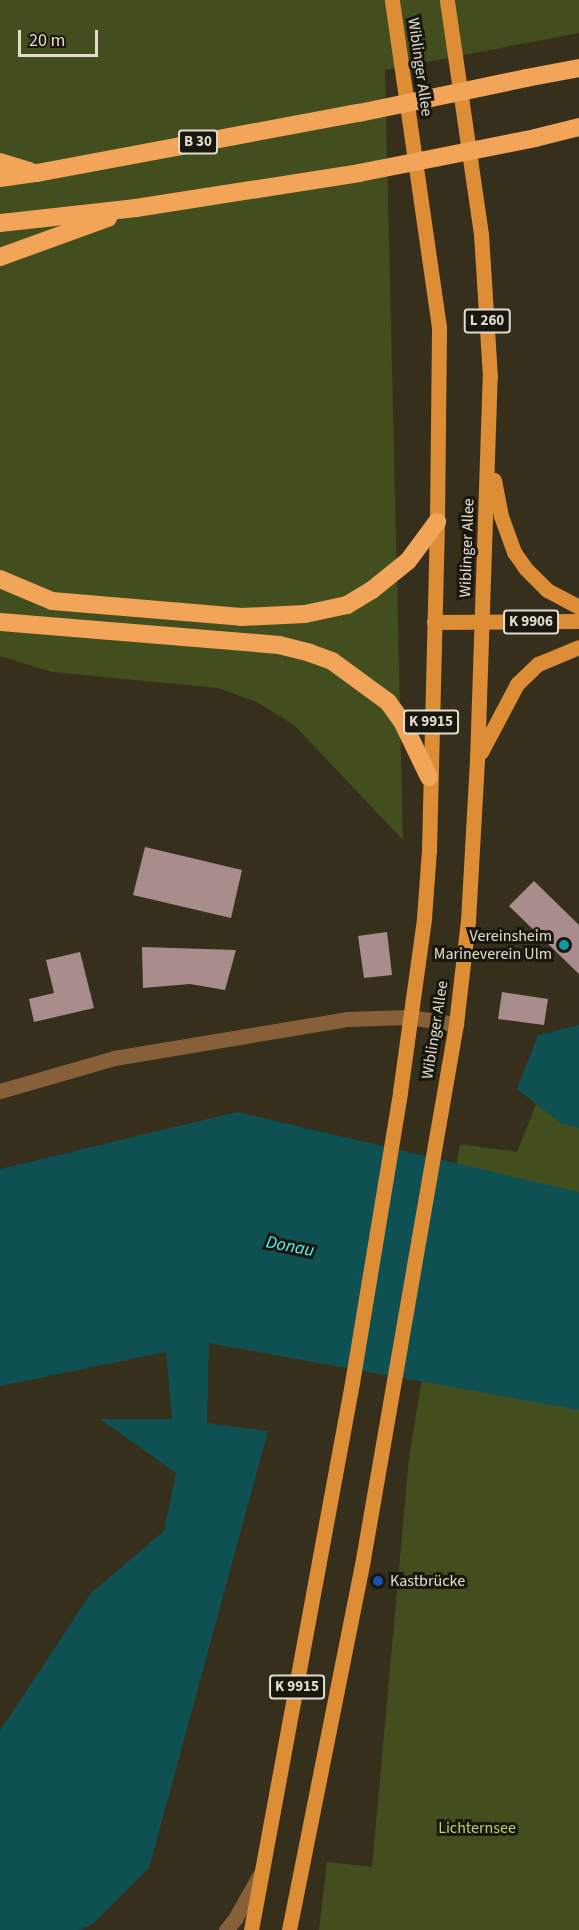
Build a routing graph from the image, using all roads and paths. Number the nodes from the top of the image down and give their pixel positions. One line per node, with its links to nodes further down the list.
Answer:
1 (392, 0): 12 (main road, Wiblinger Allee / L 260)
2 (447, 0): 11 (main road, Wiblinger Allee / L 260)
3 (579, 68): 6 (highway, B 30, bridge)
4 (579, 127): 8 (highway, bridge)
5 (0, 162): 6 (highway)
6 (38, 173): 7 (highway, B 30)
7 (0, 178)
8 (136, 208): 9 (highway); 10 (highway)
9 (0, 223)
10 (0, 257)
11 (489, 452): 14 (main road, L 260); 18 (main road, Wiblinger Allee / K 9915)
12 (437, 522): 13 (highway); 15 (main road, Wiblinger Allee / K 9915)
13 (0, 579)
14 (579, 607)
15 (434, 621): 18 (main road, K 9906); 21 (main road, Wiblinger Allee / K 9915)
16 (579, 621): 18 (main road, K 9906)
17 (0, 622): 21 (highway)
18 (482, 622): 20 (main road, Wiblinger Allee / K 9915)
19 (579, 647): 20 (main road)
20 (477, 760): 23 (main road, Wiblinger Allee / K 9915)
21 (429, 777): 22 (main road, Wiblinger Allee / K 9915)
22 (409, 1017): 23 (street); 24 (street); 25 (main road, K 9915)
23 (456, 1024): 26 (main road, Wiblinger Allee / K 9915)
24 (0, 1091)
25 (262, 1871): 27 (street); 28 (main road, K 9915)
26 (293, 1911): 29 (main road, K 9915); 30 (street)
27 (226, 1930)
28 (251, 1930)
29 (289, 1930)
30 (296, 1930)

